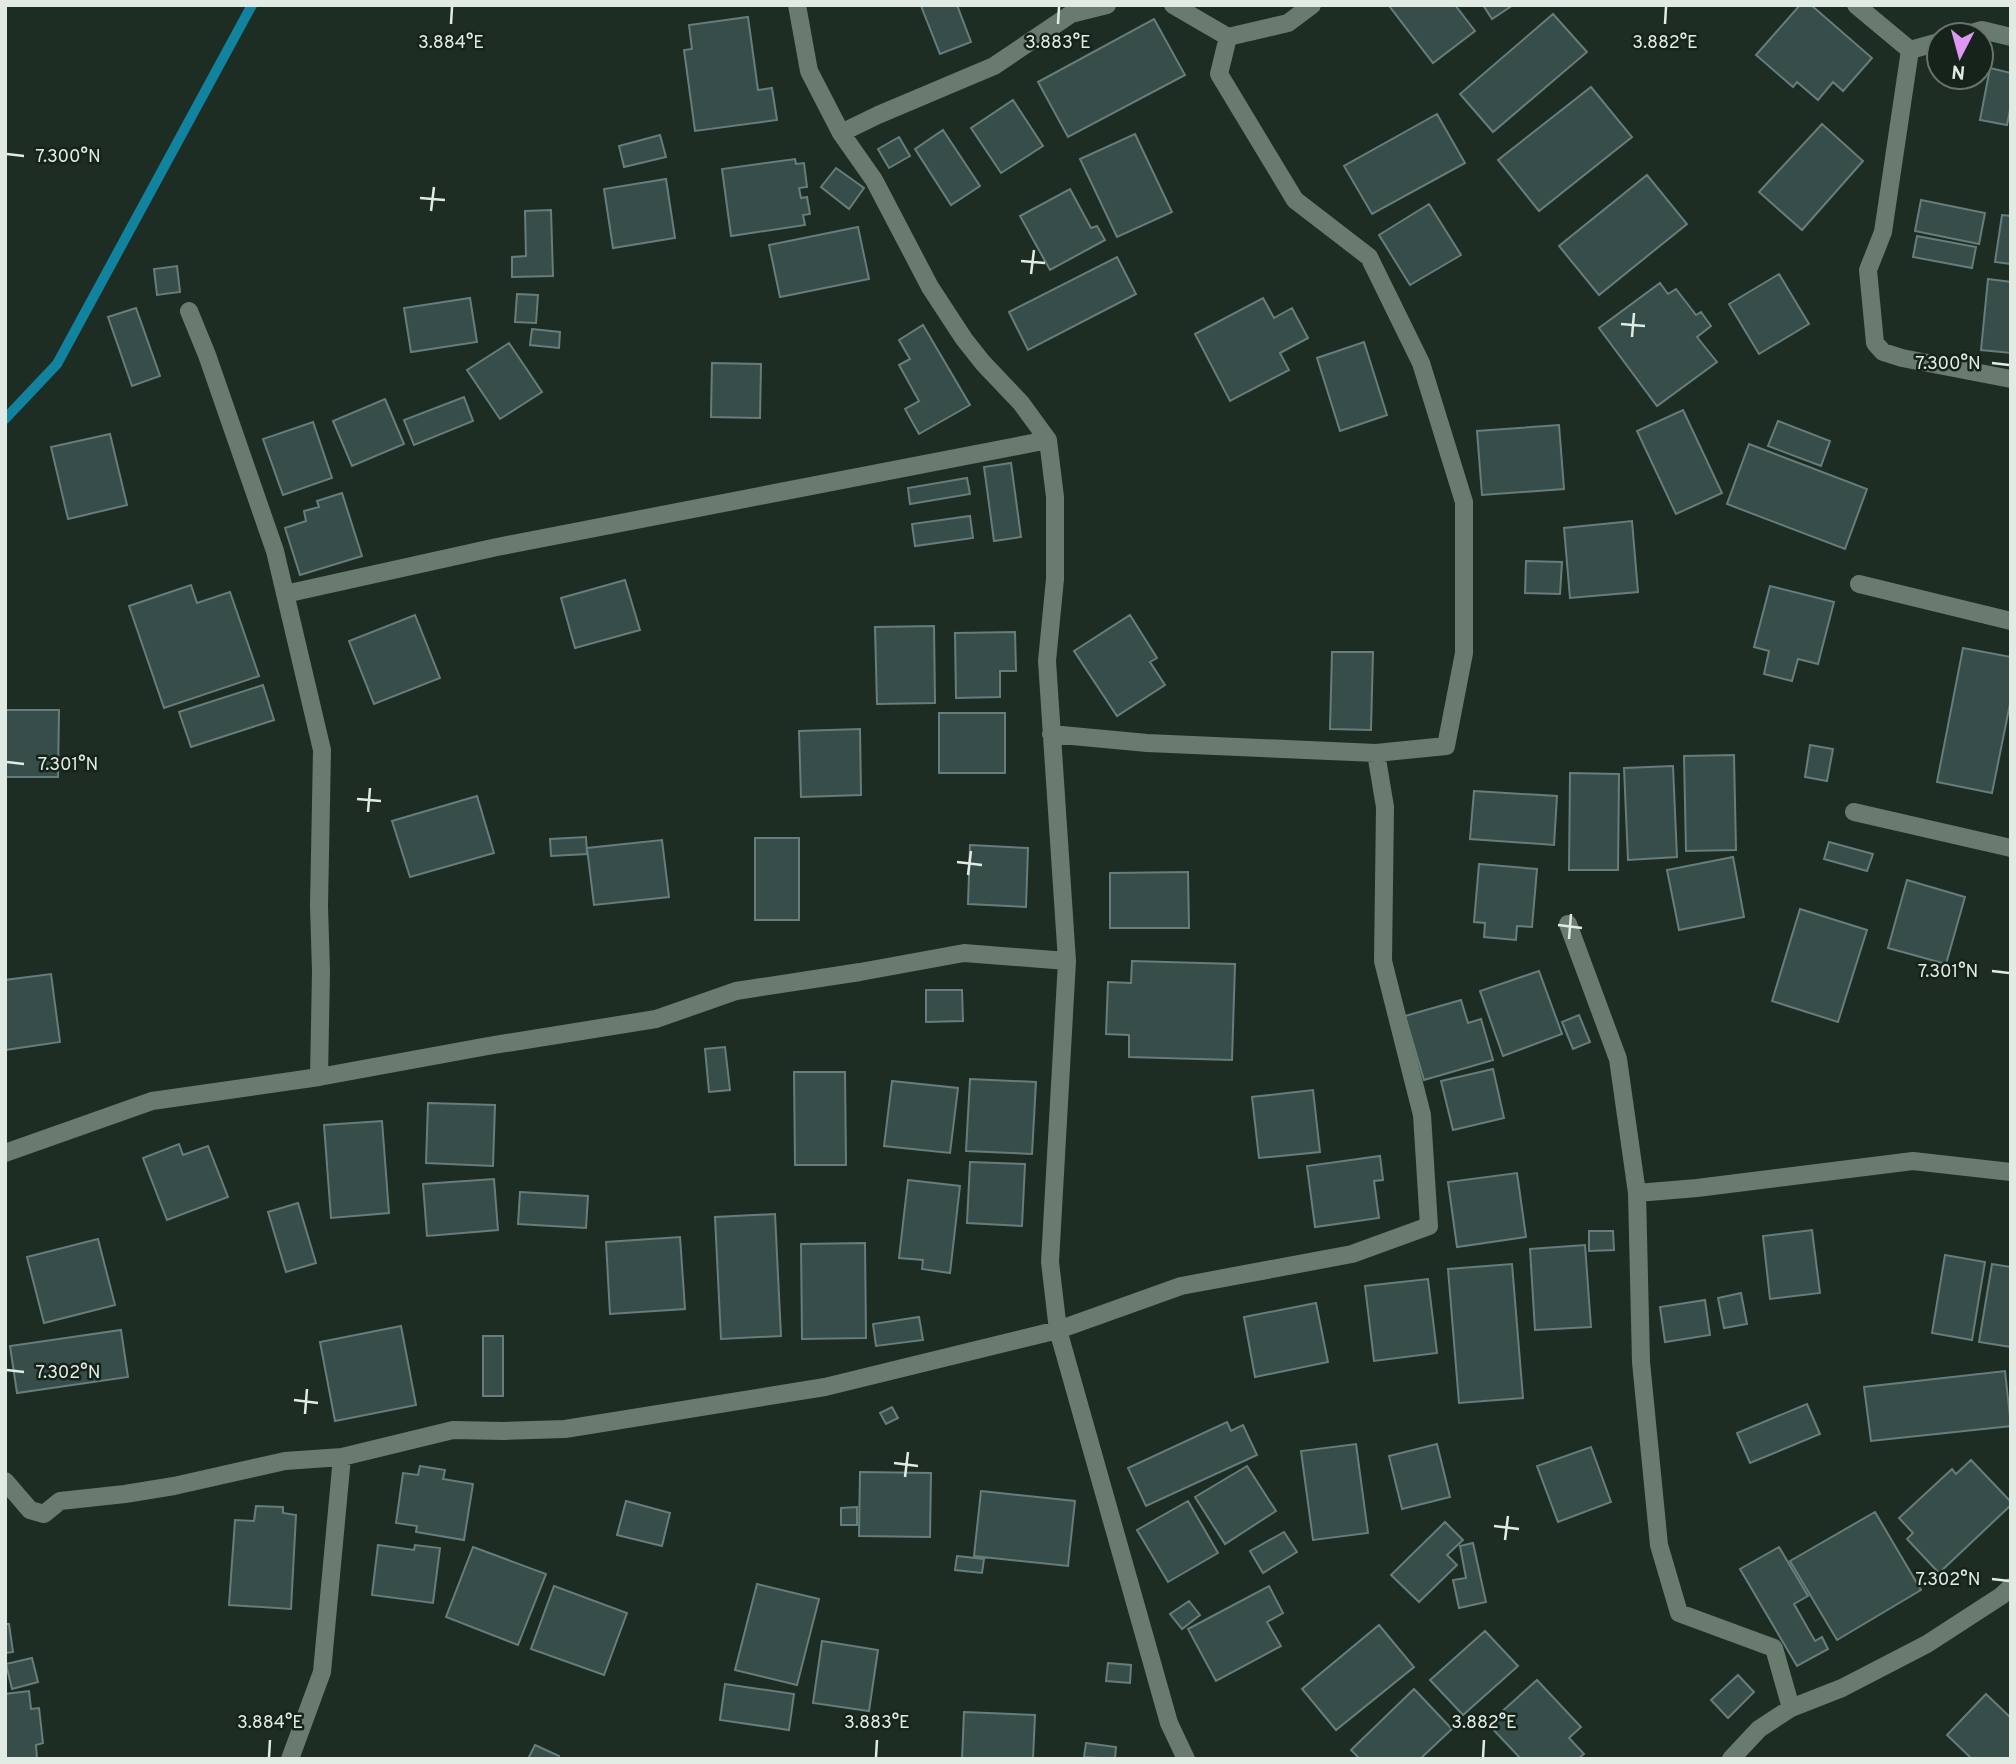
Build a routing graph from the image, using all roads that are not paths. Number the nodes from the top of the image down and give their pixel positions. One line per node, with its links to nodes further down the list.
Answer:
1 (797, 5): 9 (street)
2 (1107, 5): 9 (street)
3 (1172, 5): 6 (street)
4 (1312, 5): 6 (street)
5 (1856, 5): 8 (street)
6 (1227, 37): 17 (street)
7 (1925, 46): 8 (street)
8 (1910, 50): 11 (street)
9 (841, 133): 12 (street)
10 (189, 311): 14 (street)
11 (2011, 379)
12 (1048, 440): 14 (street); 16 (street)
13 (1859, 584): 15 (street)
14 (285, 594): 22 (street)
15 (2011, 621)
16 (1051, 734): 17 (street); 21 (street)
17 (1376, 753): 26 (street)
18 (1854, 812): 19 (street)
19 (2011, 848)
20 (1568, 924): 25 (street)
21 (1067, 961): 22 (street); 26 (street)
22 (319, 1077): 23 (street)
23 (5, 1153)
24 (2011, 1172): 25 (street)
25 (1637, 1193): 30 (street)
26 (1058, 1330): 27 (street); 32 (street)
27 (342, 1457): 28 (street); 31 (street)
28 (5, 1481)
29 (2011, 1587): 30 (street)
30 (1791, 1708): 33 (street)
31 (290, 1759)
32 (1186, 1759)
33 (1731, 1759)

